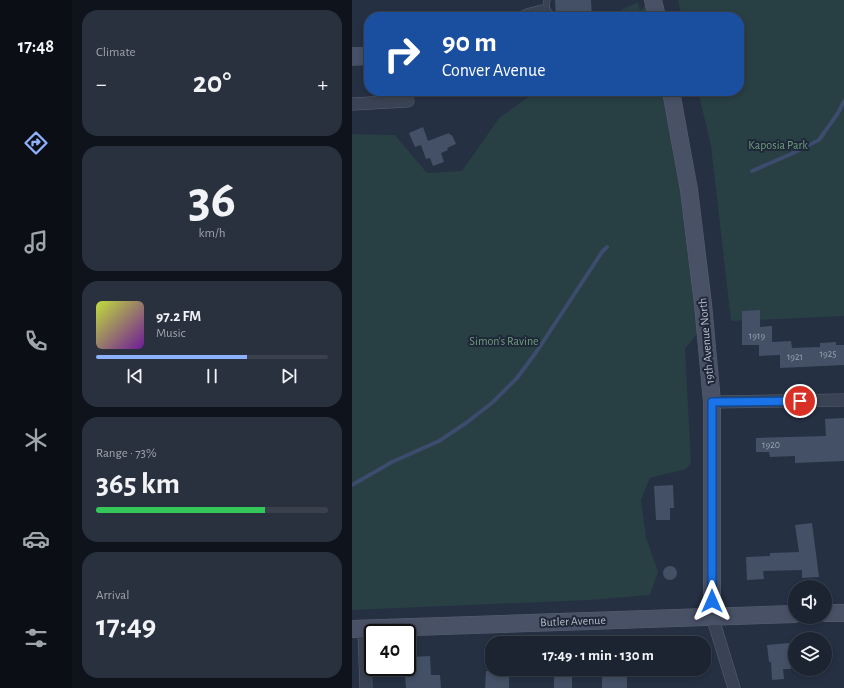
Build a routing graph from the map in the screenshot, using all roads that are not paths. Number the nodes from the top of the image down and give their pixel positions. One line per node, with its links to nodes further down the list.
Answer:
1 (547, 0): 3 (lane)
2 (653, 0): 6 (street)
3 (546, 7): 4 (lane); 5 (lane)
4 (527, 12)
5 (548, 12)
6 (656, 12)
7 (672, 96): 11 (street, 19th Avenue North)
8 (408, 101): 9 (street)
9 (352, 104)
10 (844, 400): 11 (street)
11 (712, 402): 15 (street, 19th Avenue North)
12 (832, 613): 13 (street)
13 (844, 613)
14 (788, 614): 15 (street, Butler Avenue)
15 (712, 616): 16 (street, Butler Avenue); 18 (street)
16 (358, 629): 17 (street)
17 (366, 688)
18 (734, 688)

